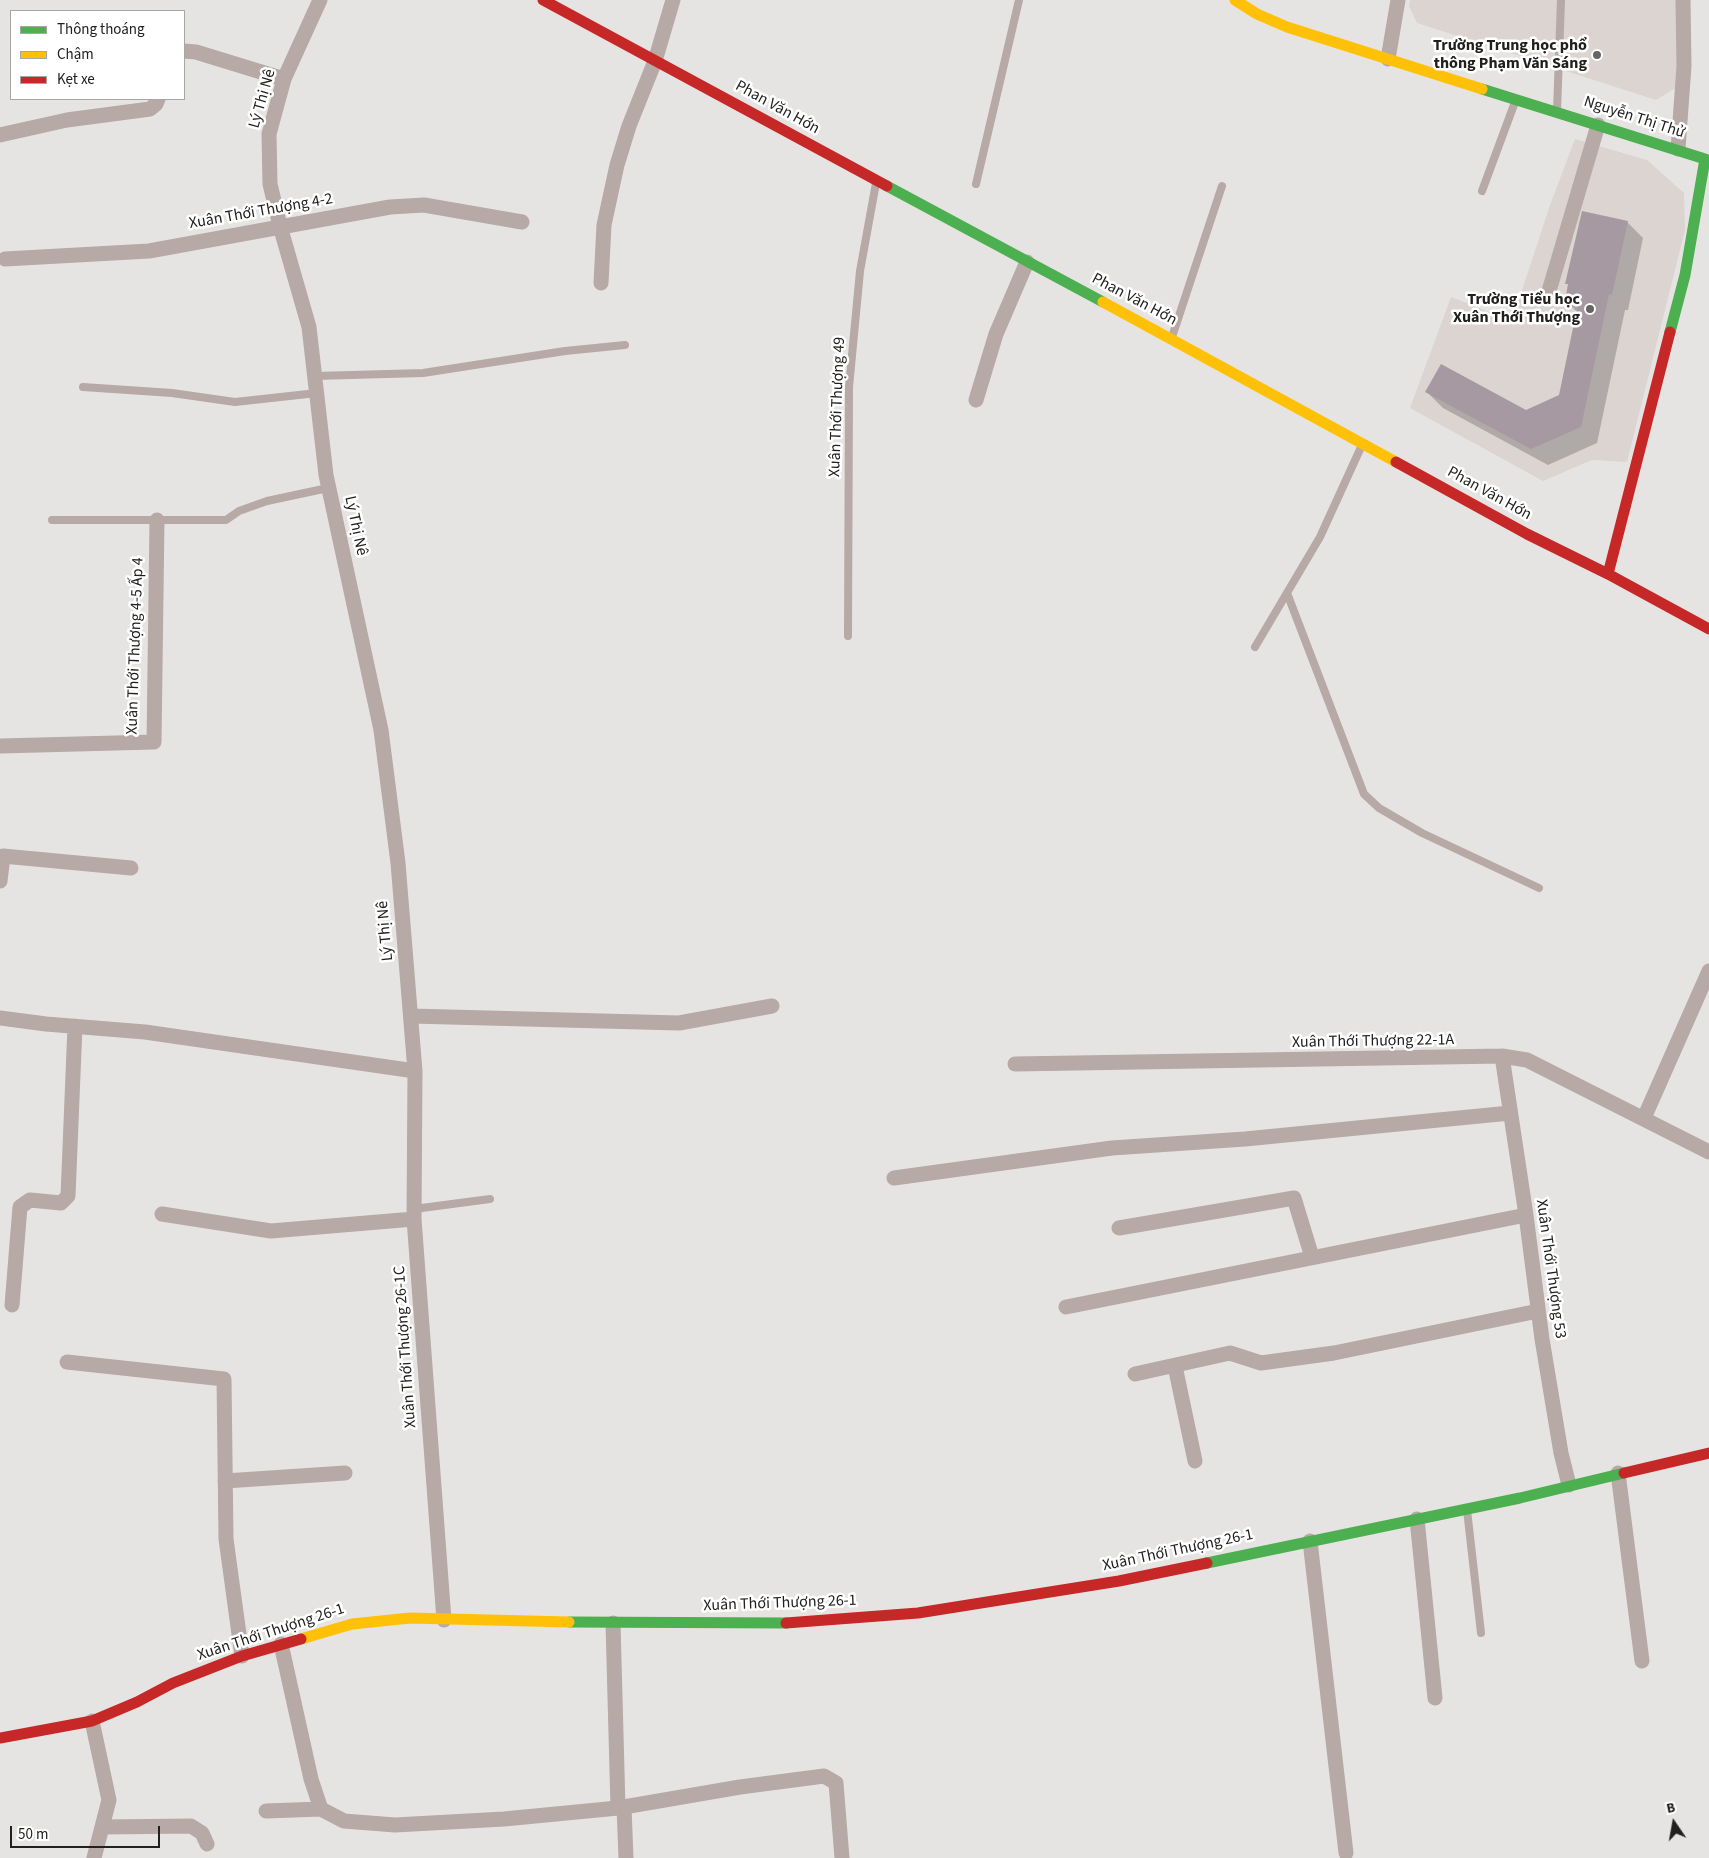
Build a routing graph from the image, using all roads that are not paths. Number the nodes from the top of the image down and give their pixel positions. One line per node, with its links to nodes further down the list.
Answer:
1 (320, 0): 12 (street, Lý Thị Nê)
2 (543, 0): 11 (street, Phan Văn Hớn)
3 (673, 0): 11 (street)
4 (1019, 0): 21 (lane)
5 (1235, 0): 10 (street, Nguyễn Thị Thử)
6 (1398, 0): 10 (street)
7 (1561, 0): 15 (lane)
8 (1683, 0): 18 (street)
9 (185, 52): 12 (street)
10 (1388, 59): 13 (street, Nguyễn Thị Thử)
11 (655, 60): 20 (street, Phan Văn Hớn); 28 (street)
12 (284, 80): 25 (street, Lý Thị Nê)
13 (1517, 98): 15 (street, Nguyễn Thị Thử); 23 (lane)
14 (158, 100): 17 (street)
15 (1557, 110): 16 (street, Nguyễn Thị Thử)
16 (1598, 124): 18 (street, Nguyễn Thị Thử); 29 (street)
17 (0, 134)
18 (1678, 149): 19 (street, Nguyễn Thị Thử)
19 (1707, 159): 40 (street, Nguyễn Thị Thử)
20 (876, 181): 27 (street, Phan Văn Hớn); 43 (lane, Xuân Thới Thượng 49)
21 (976, 184)
22 (1222, 186): 30 (lane)
23 (1482, 191)
24 (522, 222): 25 (street, Xuân Thới Thượng 4-2)
25 (280, 226): 26 (street, Xuân Thới Thượng 4-2); 32 (street, Lý Thị Nê)
26 (4, 259)
27 (1027, 262): 30 (street, Phan Văn Hớn); 35 (street)
28 (601, 283)
29 (1549, 292)
30 (1172, 339): 36 (street, Phan Văn Hớn)
31 (625, 345): 32 (lane)
32 (315, 376): 34 (street, Lý Thị Nê)
33 (83, 387): 34 (lane)
34 (316, 393): 37 (street, Lý Thị Nê)
35 (976, 400)
36 (1362, 444): 40 (street, Phan Văn Hớn); 41 (lane)
37 (328, 488): 39 (lane); 51 (street, Lý Thị Nê)
38 (52, 520): 39 (lane)
39 (157, 520): 45 (street, Xuân Thới Thượng 4-5 Ấp 4)
40 (1608, 574): 42 (street, Phan Văn Hớn)
41 (1287, 593): 44 (lane); 48 (lane)
42 (1709, 629)
43 (848, 636)
44 (1255, 648)
45 (0, 746)
46 (131, 868): 47 (street)
47 (0, 881)
48 (1539, 888)
49 (1709, 971): 58 (street)
50 (772, 1006): 51 (street)
51 (411, 1016): 56 (street, Lý Thị Nê)
52 (0, 1018): 53 (street)
53 (75, 1026): 56 (street); 67 (street)
54 (1502, 1056): 55 (street, Xuân Thới Thượng 22-1A); 57 (street, Xuân Thới Thượng 53); 58 (street, Xuân Thới Thượng 22-1A)
55 (1015, 1064)
56 (415, 1071): 63 (street, Xuân Thới Thượng 26-1C)
57 (1510, 1113): 60 (street); 64 (street, Xuân Thới Thượng 53)
58 (1644, 1118): 59 (street, Xuân Thới Thượng 22-1A)
59 (1709, 1152)
60 (894, 1178)
61 (490, 1199): 63 (lane)
62 (162, 1214): 63 (street)
63 (414, 1214): 82 (street, Xuân Thới Thượng 26-1C)
64 (1526, 1214): 66 (street); 69 (street, Xuân Thới Thượng 53)
65 (1119, 1228): 66 (street)
66 (1312, 1257): 68 (street)
67 (12, 1306)
68 (1066, 1306)
69 (1538, 1311): 71 (street); 78 (street, Xuân Thới Thượng 53)
70 (67, 1362): 77 (street)
71 (1175, 1366): 72 (street); 74 (street)
72 (1135, 1374)
73 (1709, 1453): 75 (street, Xuân Thới Thượng 26-1)
74 (1195, 1462)
75 (1618, 1473): 78 (street, Xuân Thới Thượng 26-1); 87 (street)
76 (345, 1474): 77 (street)
77 (225, 1480): 86 (street)
78 (1569, 1485): 79 (street, Xuân Thới Thượng 26-1)
79 (1467, 1508): 80 (street, Xuân Thới Thượng 26-1); 84 (lane)
80 (1417, 1519): 81 (street, Xuân Thới Thượng 26-1); 88 (street)
81 (1310, 1540): 83 (street, Xuân Thới Thượng 26-1); 96 (street)
82 (444, 1620): 83 (street, Xuân Thới Thượng 26-1); 85 (street, Xuân Thới Thượng 26-1)
83 (613, 1623): 91 (street)
84 (1481, 1633)
85 (281, 1644): 86 (street, Xuân Thới Thượng 26-1); 92 (street)
86 (242, 1656): 89 (street, Xuân Thới Thượng 26-1)
87 (1642, 1661)
88 (1435, 1698)
89 (92, 1721): 90 (street, Xuân Thới Thượng 26-1); 94 (street)
90 (0, 1738)
91 (621, 1807): 92 (street); 98 (street); 99 (street)
92 (321, 1809): 93 (street)
93 (266, 1811)
94 (102, 1827): 95 (street); 97 (street)
95 (207, 1844)
96 (1346, 1853)
97 (94, 1858)
98 (626, 1858)
99 (842, 1858)

